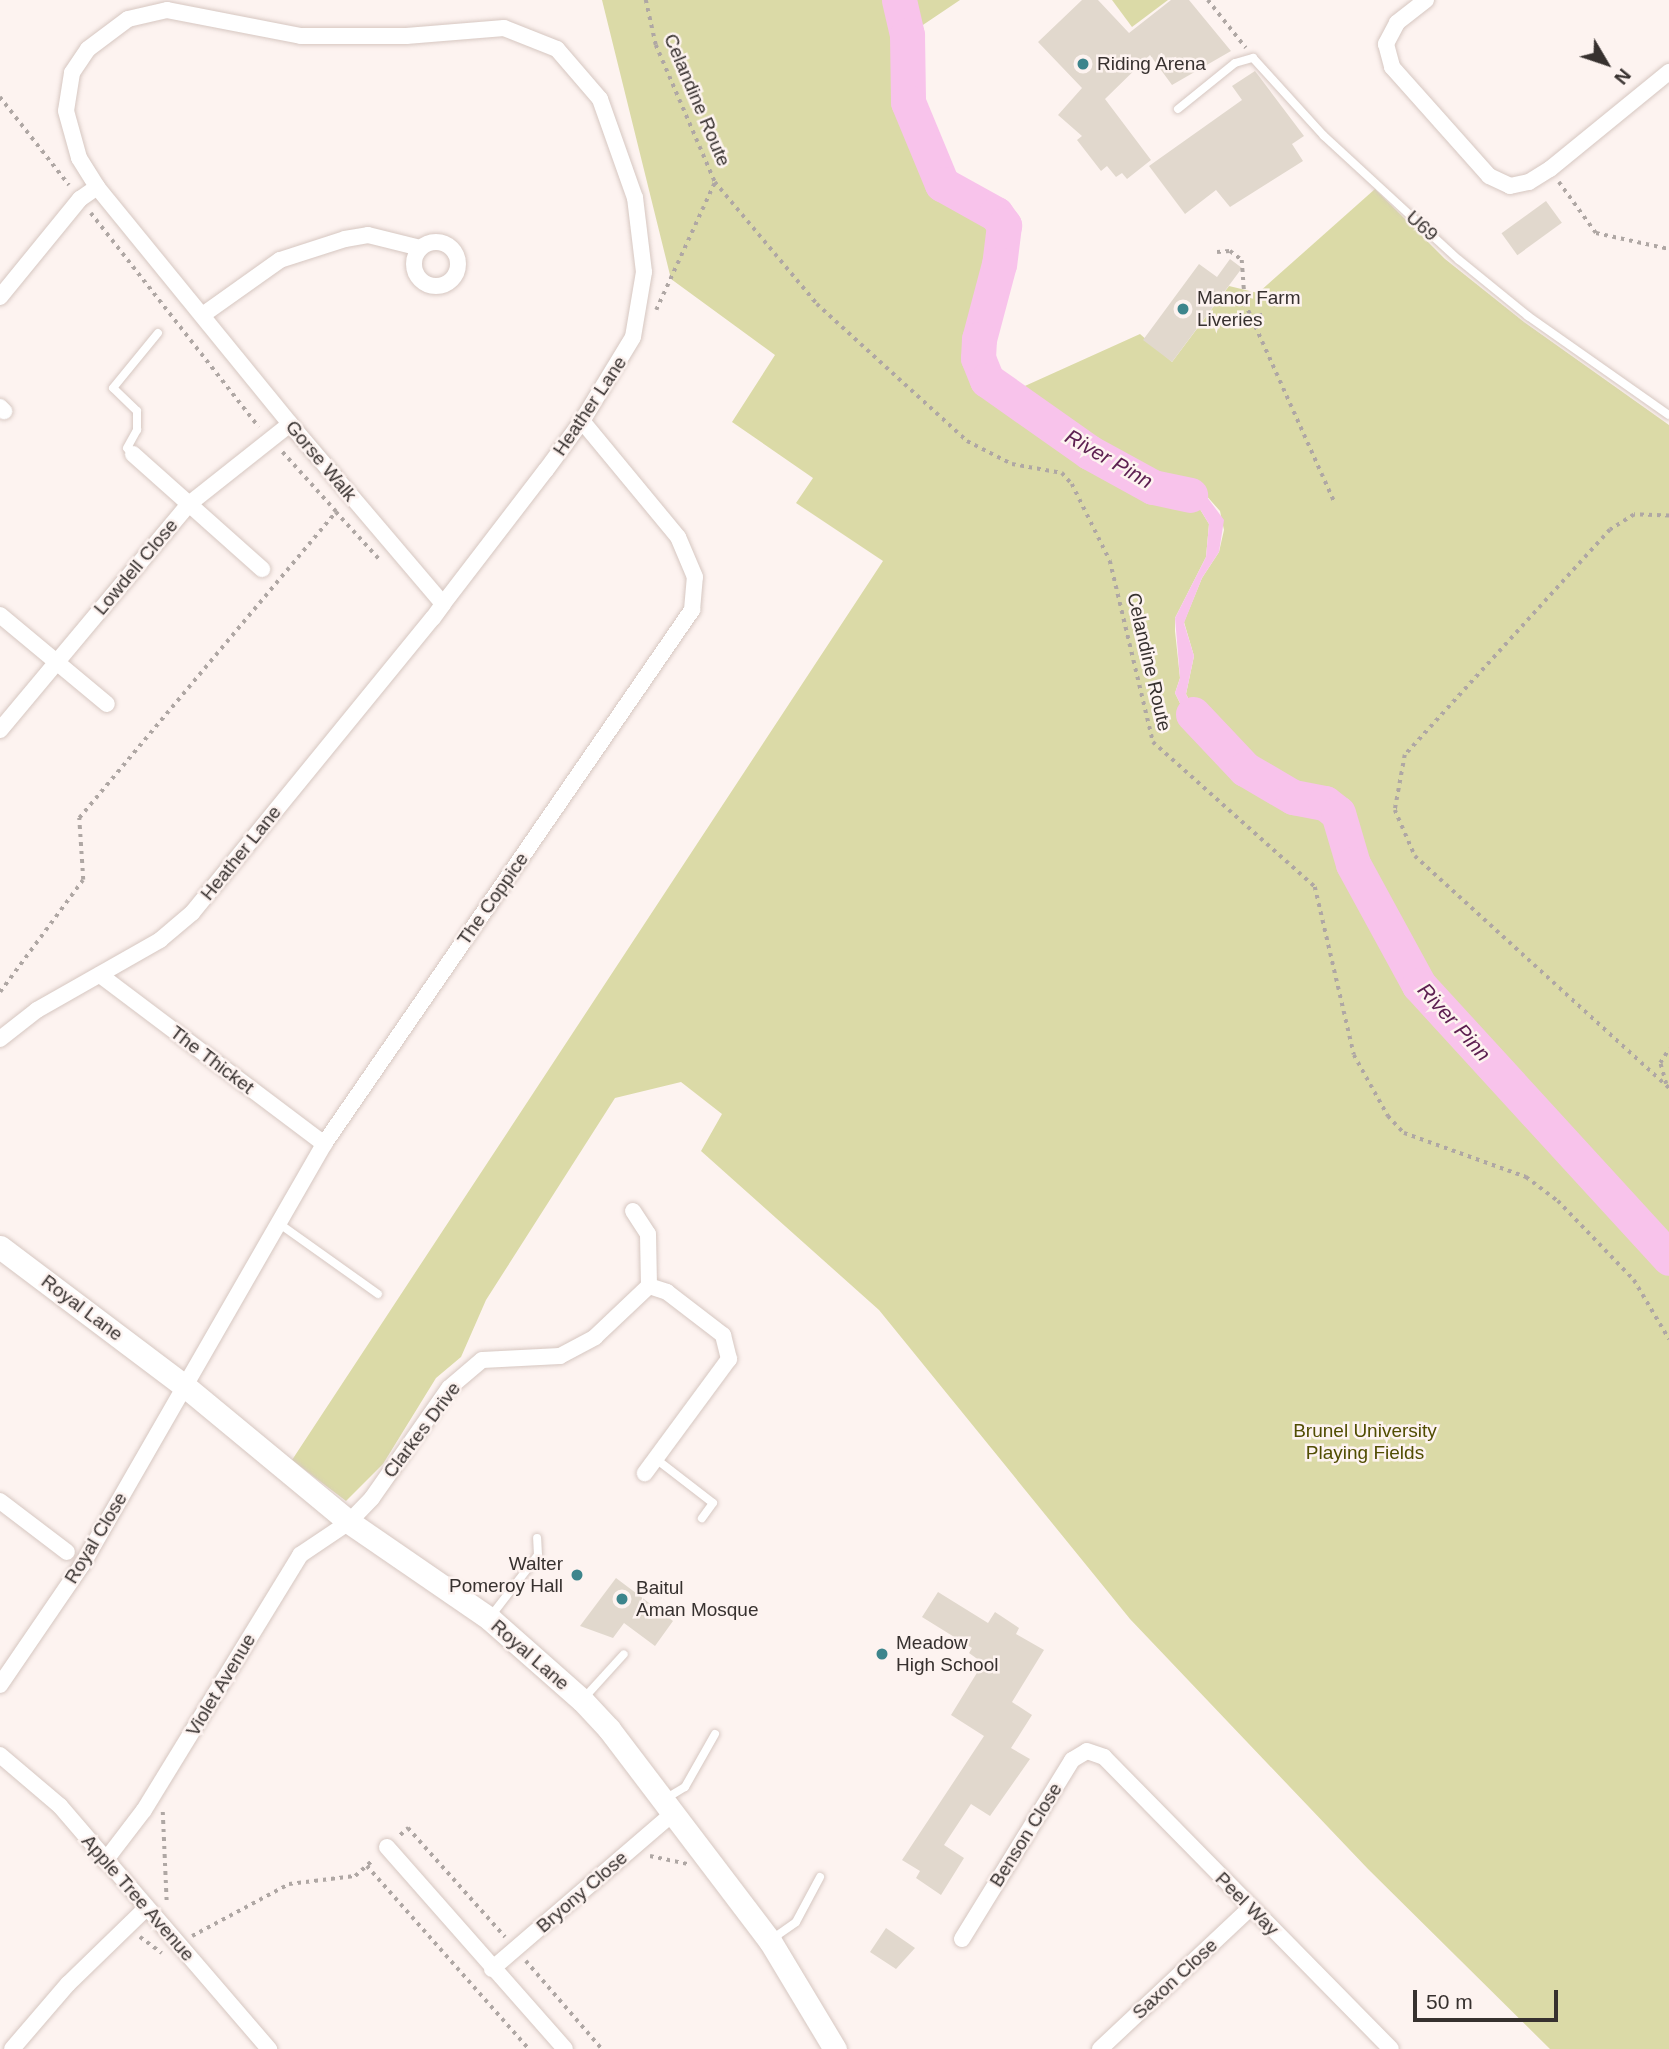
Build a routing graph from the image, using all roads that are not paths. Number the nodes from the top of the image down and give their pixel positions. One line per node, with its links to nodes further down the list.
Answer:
1 (1426, 0): 3 (street)
2 (167, 5): 5 (street, Heather Lane); 12 (street, Heather Lane)
3 (1669, 72)
4 (1178, 109): 11 (lane, U69)
5 (68, 122): 6 (street, Gorse Walk)
6 (97, 187): 8 (street); 9 (street, Gorse Walk)
7 (420, 248): 9 (street)
8 (0, 297)
9 (204, 314): 13 (street, Gorse Walk)
10 (158, 333): 14 (lane)
11 (1669, 415)
12 (582, 422): 17 (street, Heather Lane); 24 (street, The Coppice)
13 (290, 424): 15 (street, Lowdell Close); 17 (street, Gorse Walk)
14 (134, 454): 15 (street)
15 (188, 504): 16 (street); 19 (street, Lowdell Close)
16 (262, 569)
17 (443, 604): 22 (street, Heather Lane)
18 (0, 615): 19 (street)
19 (57, 662): 20 (street); 21 (street, Lowdell Close)
20 (107, 704)
21 (0, 730)
22 (100, 975): 23 (street, Heather Lane); 24 (street, The Thicket)
23 (0, 1039)
24 (324, 1144): 26 (street, The Coppice)
25 (633, 1211): 28 (street)
26 (277, 1222): 29 (lane); 30 (street, The Coppice)
27 (0, 1247): 30 (street, Royal Lane)
28 (649, 1286): 31 (street); 35 (street, Clarkes Drive)
29 (378, 1294)
30 (186, 1387): 35 (street, Royal Lane); 40 (street, Royal Close)
31 (656, 1459): 32 (street); 34 (lane)
32 (645, 1473)
33 (0, 1501): 37 (street)
34 (702, 1518)
35 (349, 1522): 38 (street, Royal Lane); 47 (street, Violet Avenue)
36 (537, 1538): 38 (lane)
37 (68, 1552)
38 (490, 1619): 41 (street, Royal Lane)
39 (624, 1654): 41 (lane)
40 (0, 1685)
41 (582, 1700): 45 (street, Royal Lane)
42 (715, 1734): 45 (lane)
43 (0, 1755): 47 (street, Apple Tree Avenue)
44 (1104, 1757): 49 (street, Peel Way); 51 (street, Benson Close)
45 (667, 1807): 52 (street, Royal Lane); 53 (street, Bryony Close)
46 (387, 1847): 53 (street)
47 (105, 1861): 50 (street, Apple Tree Avenue)
48 (820, 1877): 52 (lane)
49 (1250, 1908): 58 (street, Saxon Close); 59 (street, Peel Way)
50 (145, 1909): 54 (street); 55 (street, Apple Tree Avenue)
51 (962, 1939)
52 (770, 1941): 57 (street, Royal Lane)
53 (492, 1969): 56 (street)
54 (12, 2049)
55 (269, 2049)
56 (565, 2049)
57 (835, 2049)
58 (1100, 2049)
59 (1391, 2049)

